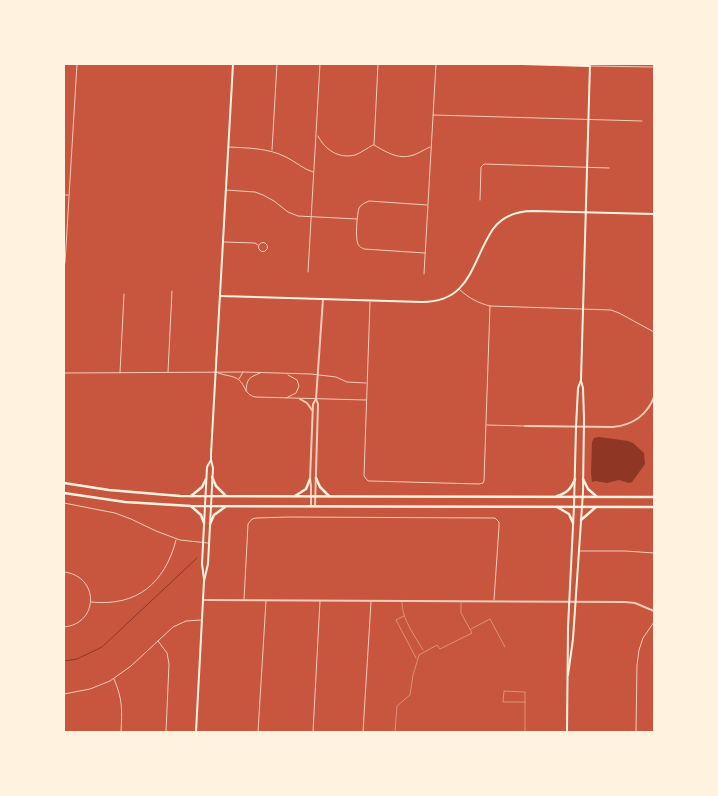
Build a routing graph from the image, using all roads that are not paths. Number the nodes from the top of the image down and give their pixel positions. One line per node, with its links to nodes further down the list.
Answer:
1 (77, 64): 23 (street)
2 (233, 64): 15 (main road)
3 (277, 64): 17 (street)
4 (320, 64): 13 (street)
5 (378, 64): 14 (street)
6 (436, 64): 10 (street)
7 (522, 64): 8 (main road)
8 (590, 65): 9 (street); 11 (main road)
9 (654, 67)
10 (433, 115): 11 (street); 16 (street)
11 (588, 120): 12 (street); 18 (main road)
12 (642, 121)
13 (317, 133): 14 (street); 20 (street)
14 (374, 145): 16 (street)
15 (228, 147): 17 (street); 21 (main road)
16 (431, 147): 25 (street)
17 (272, 151): 20 (street)
18 (587, 167): 19 (street); 24 (street); 26 (main road)
19 (609, 168)
20 (314, 172): 28 (street)
21 (226, 190): 28 (street); 31 (main road)
22 (64, 195): 23 (street)
23 (69, 195): 30 (street)
24 (480, 200)
25 (428, 205): 29 (street); 33 (street)
26 (586, 212): 27 (main road); 37 (main road); 44 (main road)
27 (654, 214)
28 (312, 217): 29 (street); 35 (street)
29 (358, 220): 33 (street)
30 (65, 240): 34 (street)
31 (223, 242): 32 (street); 40 (main road)
32 (258, 245)
33 (425, 253): 36 (street)
34 (65, 263)
35 (308, 272)
36 (424, 274)
37 (460, 289): 42 (main road); 43 (street)
38 (172, 291): 46 (street)
39 (124, 294): 50 (street)
40 (220, 296): 41 (main road); 47 (main road)
41 (323, 299): 42 (main road); 53 (street)
42 (370, 300): 56 (street)
43 (490, 306): 44 (street); 65 (street)
44 (583, 309): 45 (street); 55 (main road)
45 (654, 332)
46 (168, 372): 47 (street); 50 (street)
47 (216, 372): 48 (street); 54 (street); 70 (main road)
48 (243, 372): 51 (street); 54 (street)
49 (64, 373): 50 (street)
50 (120, 373)
51 (260, 373): 52 (street); 57 (street)
52 (286, 374): 53 (street); 59 (street)
53 (317, 375): 56 (street); 61 (street)
54 (239, 380): 57 (street)
55 (581, 380): 67 (main road); 68 (main road)
56 (367, 383): 62 (street)
57 (246, 391): 59 (street)
58 (654, 397): 67 (street)
59 (285, 398): 60 (street)
60 (300, 399): 61 (street); 63 (street)
61 (316, 399): 62 (street); 63 (street); 64 (street)
62 (366, 400): 65 (street)
63 (313, 412): 69 (street)
64 (318, 420): 69 (street); 72 (street)
65 (486, 425): 66 (street)
66 (525, 426): 68 (street)
67 (584, 426): 68 (street); 76 (main road)
68 (576, 427): 75 (main road)
69 (313, 432): 74 (street)
70 (211, 460): 71 (main road); 73 (main road)
71 (212, 477): 81 (main road); 82 (highway)
72 (316, 478): 85 (street); 86 (highway)
73 (206, 479): 79 (highway); 80 (main road)
74 (310, 479): 83 (highway); 84 (street)
75 (574, 479): 87 (highway); 88 (main road)
76 (583, 479): 89 (main road); 90 (highway)
77 (64, 483): 79 (highway)
78 (64, 493): 93 (highway)
79 (191, 496): 80 (highway)
80 (206, 496): 81 (highway); 94 (main road)
81 (211, 496): 82 (highway); 95 (main road)
82 (227, 496): 83 (highway)
83 (294, 496): 84 (highway)
84 (311, 496): 85 (highway); 100 (street)
85 (315, 496): 86 (highway); 101 (street)
86 (331, 496): 87 (highway)
87 (556, 497): 88 (highway)
88 (574, 497): 89 (highway); 97 (main road)
89 (583, 497): 90 (highway); 98 (main road)
90 (598, 497): 91 (highway)
91 (654, 497)
92 (64, 503): 108 (street)
93 (191, 506): 94 (highway); 105 (highway)
94 (205, 506): 95 (highway); 105 (main road)
95 (211, 506): 96 (highway); 107 (main road)
96 (226, 506): 100 (highway); 107 (highway)
97 (574, 506): 98 (highway); 102 (highway); 106 (main road)
98 (582, 506): 99 (highway); 104 (main road)
99 (596, 506): 103 (highway); 104 (highway)
100 (310, 507): 101 (highway)
101 (315, 507): 102 (highway)
102 (555, 507): 106 (highway)
103 (654, 507)
104 (581, 520): 111 (main road)
105 (204, 523): 109 (main road)
106 (573, 523): 123 (main road)
107 (210, 524): 110 (main road)
108 (176, 539): 109 (street); 125 (street)
109 (203, 543): 110 (street); 114 (main road)
110 (209, 543): 114 (main road)
111 (578, 551): 112 (street); 124 (main road)
112 (654, 553)
113 (64, 572): 125 (street)
114 (204, 581): 115 (main road)
115 (203, 600): 116 (street); 128 (main road)
116 (244, 600): 117 (street); 122 (street)
117 (266, 600): 118 (street); 143 (street)
118 (320, 600): 119 (street); 144 (street)
119 (371, 601): 120 (street); 145 (street)
120 (402, 601): 121 (street); 127 (lane)
121 (461, 601): 122 (street); 131 (lane)
122 (494, 601): 123 (street)
123 (569, 601): 124 (street); 136 (main road)
124 (575, 601): 126 (street); 136 (main road)
125 (90, 602): 130 (street)
126 (654, 611)
127 (404, 616): 134 (lane); 135 (lane)
128 (202, 620): 132 (street); 142 (main road)
129 (654, 622): 149 (street)
130 (64, 627)
131 (470, 631): 133 (lane); 134 (lane)
132 (157, 641): 137 (street); 141 (street)
133 (505, 647)
134 (423, 652): 135 (lane)
135 (417, 660): 146 (lane)
136 (568, 677): 148 (main road)
137 (114, 678): 138 (street); 140 (street)
138 (64, 694)
139 (525, 702): 139 (lane); 147 (lane)
140 (121, 732)
141 (166, 732)
142 (196, 732)
143 (258, 732)
144 (313, 732)
145 (363, 732)
146 (394, 732)
147 (525, 732)
148 (567, 732)
149 (636, 732)

